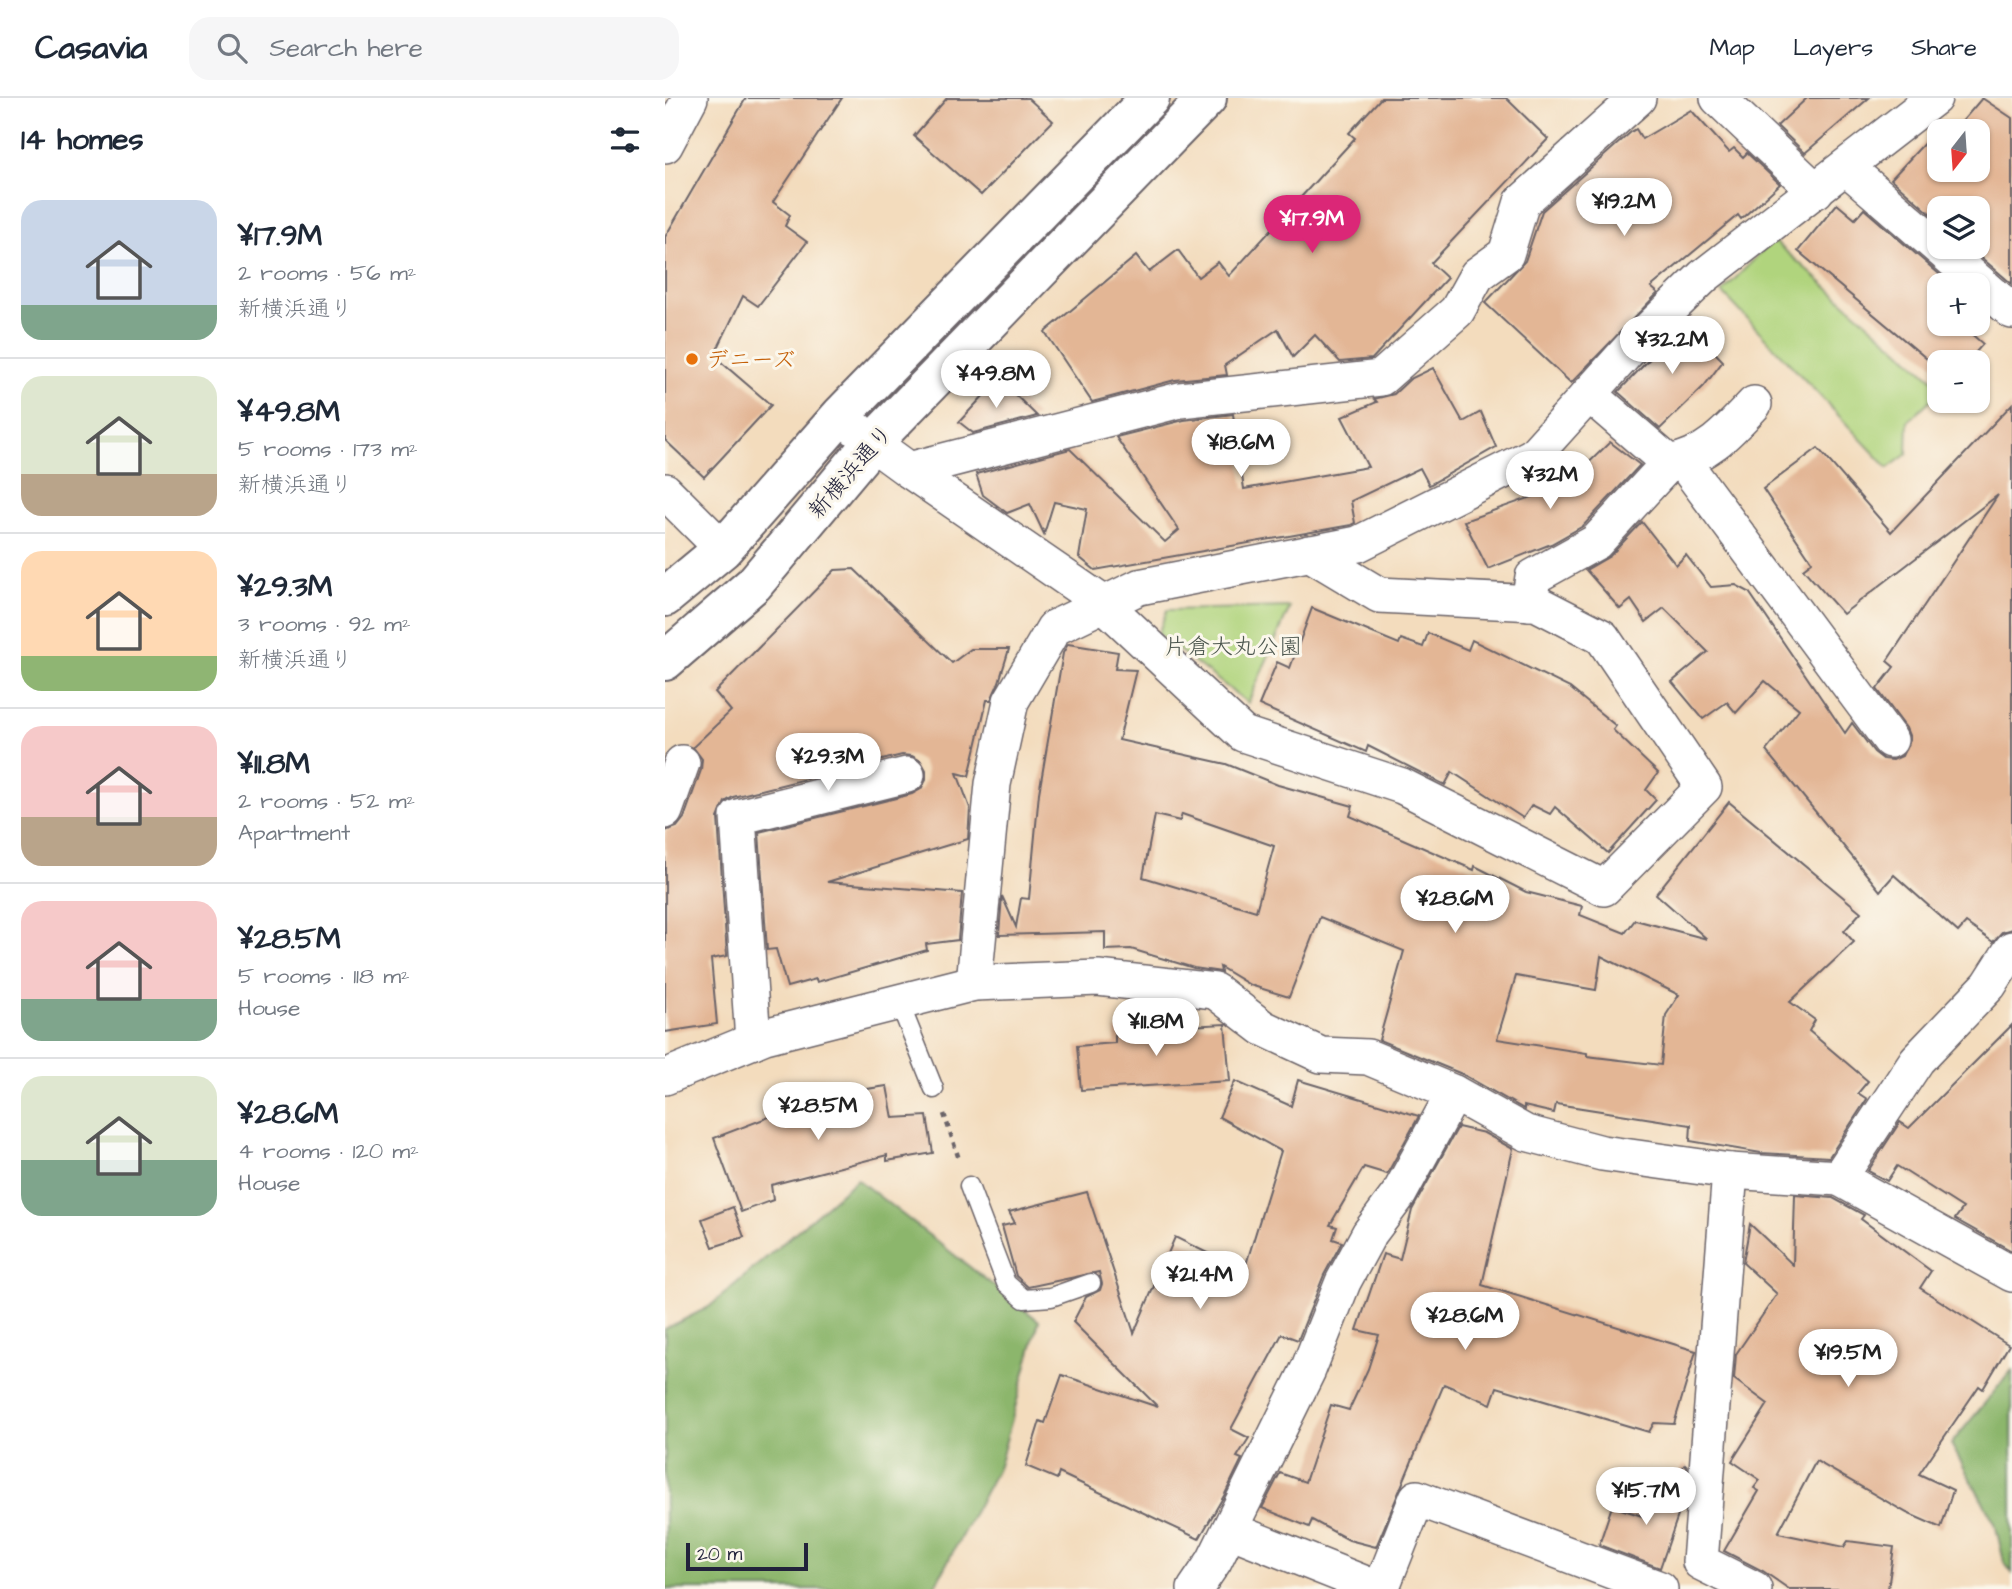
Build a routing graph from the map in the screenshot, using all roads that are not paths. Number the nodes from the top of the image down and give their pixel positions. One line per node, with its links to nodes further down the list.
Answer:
1 (690, 98): 7 (street)
2 (1150, 98): 13 (main road, 新横浜通り)
3 (1207, 98): 14 (main road, 新横浜通り)
4 (1638, 98): 16 (street)
5 (1719, 98): 9 (street)
6 (1934, 98): 8 (street)
7 (665, 145)
8 (1846, 167): 9 (street); 10 (street)
9 (1816, 191): 11 (street)
10 (2012, 311)
11 (1589, 394): 15 (street); 19 (street)
12 (1753, 404): 15 (street)
13 (841, 415): 14 (street); 18 (main road, 新横浜通り)
14 (872, 443): 16 (street); 23 (main road, 新横浜通り)
15 (1676, 461): 21 (street); 24 (street)
16 (909, 470): 22 (street)
17 (665, 491): 18 (street)
18 (723, 549): 20 (main road, 新横浜通り)
19 (1309, 553): 21 (street); 22 (street)
20 (665, 597)
21 (1529, 603): 22 (street)
22 (1104, 604): 29 (street)
23 (665, 661)
24 (1891, 740)
25 (682, 763): 27 (street)
26 (907, 775): 31 (street)
27 (665, 811)
28 (2012, 949): 36 (street)
29 (974, 983): 30 (street); 34 (street)
30 (899, 1002): 31 (street); 33 (lane)
31 (753, 1041): 32 (street)
32 (665, 1077)
33 (935, 1089)
34 (1454, 1093): 35 (street); 40 (street)
35 (1730, 1171): 36 (street); 41 (street)
36 (1839, 1178): 38 (street)
37 (969, 1186): 39 (lane)
38 (2012, 1274)
39 (1091, 1283)
40 (1230, 1530): 42 (street); 43 (street)
41 (1694, 1576): 45 (street)
42 (1195, 1589)
43 (1380, 1589): 44 (street)
44 (1660, 1589)
45 (1754, 1589)

